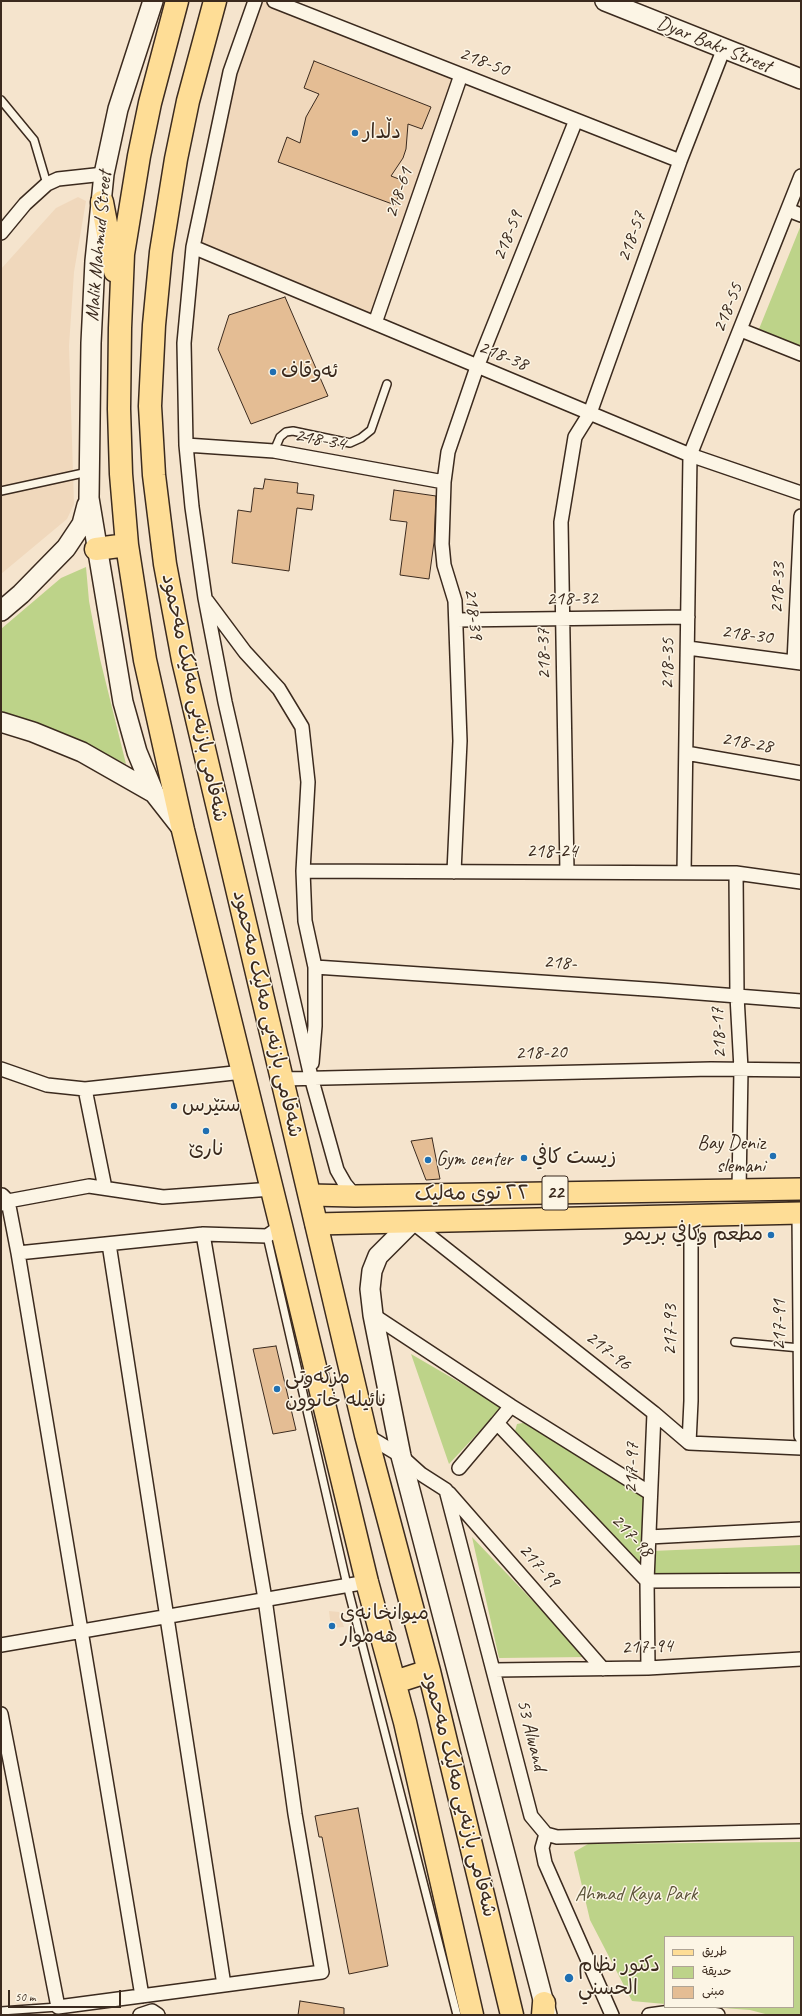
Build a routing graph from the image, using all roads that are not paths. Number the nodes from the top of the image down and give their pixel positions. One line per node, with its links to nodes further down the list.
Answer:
1 (153, 1): 14 (main road, Malik Mahmud Street)
2 (177, 1): 22 (highway, شەقامی بازنەیی مەلیک مەحمود)
3 (215, 1): 67 (highway, شەقامی بازنەیی مەلیک مەحمود)
4 (255, 1): 21 (street)
5 (274, 1): 9 (street, 218-50)
6 (605, 1): 7 (main road, Dyar Bakr Street)
7 (626, 5): 8 (main road, Dyar Bakr Street)
8 (724, 48): 10 (main road, Dyar Bakr Street); 13 (street, 218-57)
9 (461, 75): 12 (street, 218-50); 23 (street, 218-61)
10 (801, 79)
11 (1, 100): 16 (lane)
12 (576, 120): 13 (street, 218-50); 26 (street, 218-59)
13 (680, 161): 28 (street, 218-57)
14 (104, 174): 16 (street); 17 (main road, Malik Mahmud Street)
15 (801, 176): 18 (street, 218-55)
16 (47, 184): 20 (street)
17 (102, 202): 22 (highway); 33 (main road, Malik Mahmud Street)
18 (788, 210): 19 (street); 24 (street, 218-55)
19 (801, 215)
20 (1, 233)
21 (193, 247): 23 (street, 218-38); 30 (street)
22 (121, 301): 39 (highway, شەقامی بازنەیی مەلیک مەحمود)
23 (375, 323): 26 (street, 218-38)
24 (741, 330): 25 (street); 32 (street, 218-55)
25 (801, 354)
26 (477, 367): 28 (street, 218-38); 34 (street, 218-39)
27 (387, 384): 31 (lane)
28 (590, 413): 29 (street, 218-57); 32 (street, 218-38)
29 (575, 437): 44 (street, 218-37)
30 (186, 445): 31 (street, 218-34); 41 (street)
31 (274, 451): 34 (street, 218-34)
32 (690, 455): 36 (street, 218-38); 43 (street, 218-35)
33 (88, 472): 35 (lane); 37 (main road, Malik Mahmud Street)
34 (444, 482): 45 (street, 218-39)
35 (1, 491)
36 (801, 493)
37 (88, 498): 40 (main road); 42 (main road)
38 (801, 516): 47 (street, 218-33)
39 (128, 545): 40 (highway); 52 (highway, شەقامی بازنەیی مەلیک مەحمود)
40 (96, 549): 51 (main road)
41 (205, 598): 53 (street); 66 (street)
42 (1, 611)
43 (688, 618): 44 (street, 218-32); 46 (street, 218-35)
44 (563, 619): 45 (street, 218-32); 55 (street, 218-37)
45 (456, 620): 54 (street, 218-39)
46 (688, 648): 47 (street, 218-30); 49 (street, 218-35)
47 (798, 663)
48 (1, 722): 51 (main road)
49 (686, 753): 50 (street, 218-28); 56 (street, 218-35)
50 (801, 773)
51 (154, 793): 52 (main road)
52 (183, 830): 65 (highway, شەقامی بازنەیی مەلیک مەحمود)
53 (303, 871): 54 (street, 218-24); 59 (street)
54 (454, 872): 55 (street, 218-24)
55 (567, 872): 56 (street, 218-24)
56 (684, 873): 57 (street, 218-24)
57 (736, 873): 58 (street, 218-24); 60 (street, 218-17)
58 (801, 882)
59 (315, 967): 60 (street, 218-); 66 (street)
60 (737, 996): 61 (street, 218-); 63 (street, 218-17)
61 (801, 1001)
62 (1, 1069): 68 (street)
63 (741, 1069): 64 (street, 218-20); 66 (street, 218-20); 72 (street, 218-17)
64 (801, 1070)
65 (243, 1072): 68 (street); 70 (highway, شەقامی بازنەیی مەلیک مەحمود)
66 (311, 1077): 67 (street, 218-20); 74 (street)
67 (282, 1079): 73 (highway, شەقامی بازنەیی مەلیک مەحمود)
68 (85, 1089): 69 (street)
69 (105, 1188): 70 (street); 75 (street)
70 (272, 1189): 80 (highway, شەقامی بازنەیی مەلیک مەحمود)
71 (801, 1189): 72 (main road, ٢٢ توی مەلیک / 22)
72 (739, 1190): 74 (main road, ٢٢ توی مەلیک / 22)
73 (310, 1195): 74 (main road, ٢٢ توی مەلیک / 22); 79 (highway, شەقامی بازنەیی مەلیک مەحمود)
74 (355, 1196)
75 (3, 1199): 83 (street)
76 (800, 1214): 77 (main road, ٢٢ توی مەلیک / 22); 86 (street, 217-91)
77 (691, 1216): 78 (main road, ٢٢ توی مەلیک / 22); 92 (street, 217-93)
78 (412, 1222): 79 (main road, ٢٢ توی مەلیک / 22); 84 (main road); 88 (street, 217-96)
79 (316, 1224): 90 (highway, شەقامی بازنەیی مەلیک مەحمود)
80 (274, 1231): 81 (street); 102 (highway, شەقامی بازنەیی مەلیک مەحمود)
81 (203, 1234): 82 (street); 103 (street)
82 (109, 1244): 83 (street); 104 (street)
83 (18, 1253): 105 (street)
84 (373, 1315): 87 (street); 94 (main road)
85 (735, 1342): 86 (lane)
86 (800, 1348): 91 (street, 217-91)
87 (512, 1406): 89 (street); 97 (street)
88 (654, 1413): 92 (street, 217-96); 97 (street, 217-97)
89 (497, 1423): 95 (street); 101 (street, 217-98)
90 (366, 1435): 94 (street); 111 (highway, شەقامی بازنەیی مەلیک مەحمود)
91 (801, 1436)
92 (689, 1443): 93 (street)
93 (801, 1448)
94 (401, 1456): 96 (street); 122 (main road)
95 (459, 1468)
96 (446, 1490): 109 (street, 217-99); 110 (street, 53 Alwand)
97 (650, 1493): 99 (street, 217-97)
98 (801, 1529): 99 (street)
99 (650, 1537): 101 (street, 217-97)
100 (801, 1580): 101 (street, 217-98)
101 (647, 1581): 108 (street, 217-97)
102 (357, 1583): 103 (street); 112 (highway, شەقامی بازنەیی مەلیک مەحمود); 125 (lane)
103 (264, 1599): 104 (street); 118 (street)
104 (167, 1616): 105 (street); 118 (street)
105 (81, 1630): 106 (street); 119 (street)
106 (1, 1645)
107 (801, 1660): 108 (street, 217-94)
108 (648, 1668): 109 (street, 217-94)
109 (602, 1669): 110 (street, 217-94)
110 (494, 1670): 117 (street, 53 Alwand)
111 (429, 1671): 112 (highway); 114 (highway, شەقامی بازنەیی مەلیک مەحمود)
112 (395, 1682): 115 (highway, شەقامی بازنەیی مەلیک مەحمود)
113 (1, 1714): 120 (street)
114 (439, 1715): 115 (highway); 127 (highway, شەقامی بازنەیی مەلیک مەحمود)
115 (405, 1722): 126 (highway, شەقامی بازنەیی مەلیک مەحمود)
116 (801, 1831): 117 (street)
117 (546, 1834): 128 (street)
118 (224, 1985): 119 (street)
119 (142, 1996): 120 (street)
120 (58, 2007): 121 (lane)
121 (1, 2011)
122 (545, 2011)
123 (140, 2015): 124 (street)
124 (158, 2015)
125 (457, 2015)
126 (472, 2015)
127 (512, 2015)
128 (612, 2015)
129 (649, 2015): 130 (street)
130 (718, 2015)

